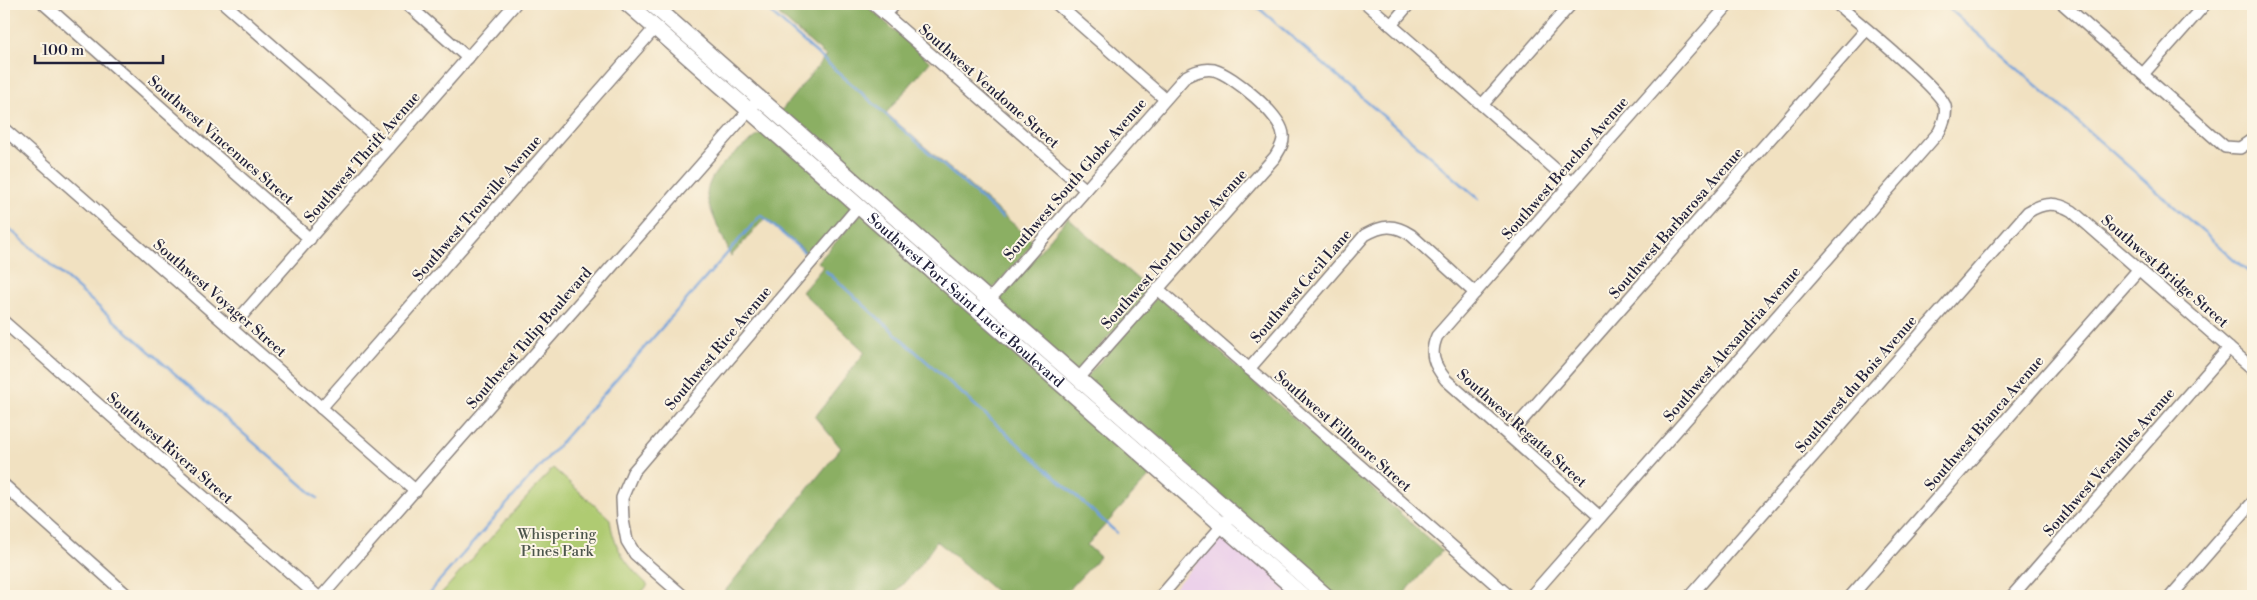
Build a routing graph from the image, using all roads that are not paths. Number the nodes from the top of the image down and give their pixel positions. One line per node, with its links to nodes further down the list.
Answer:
1 (44, 4): 35 (street, Southwest Vincennes Street)
2 (225, 4): 30 (street)
3 (407, 4): 21 (street)
4 (514, 4): 21 (street, Southwest Thrift Avenue)
5 (628, 4): 19 (main road, Southwest Port Saint Lucie Boulevard)
6 (652, 4): 23 (main road, Southwest Port Saint Lucie Boulevard)
7 (873, 4): 17 (street, Southwest Vendome Street)
8 (895, 4): 17 (street)
9 (1057, 4): 24 (street)
10 (1366, 4): 18 (street)
11 (1409, 4): 18 (street)
12 (1571, 4): 25 (street)
13 (1729, 4): 31 (street, Southwest Benchor Avenue)
14 (1837, 4): 20 (street)
15 (2063, 4): 22 (street)
16 (2205, 4): 22 (street)
17 (886, 15): 32 (street, Southwest Vendome Street)
18 (1391, 25): 25 (street)
19 (655, 28): 26 (main road, Southwest Port Saint Lucie Boulevard); 47 (street, Southwest Trouville Avenue)
20 (1866, 30): 48 (street, Southwest Barbarosa Avenue); 53 (street, Southwest Alexandria Avenue)
21 (468, 58): 30 (street, Southwest Thrift Avenue)
22 (2143, 74): 29 (street)
23 (759, 99): 26 (street, Southwest Tulip Boulevard); 39 (main road, Southwest Port Saint Lucie Boulevard)
24 (1165, 99): 28 (street, Southwest South Globe Avenue); 32 (street, Southwest South Globe Avenue)
25 (1482, 105): 31 (street)
26 (748, 111): 34 (main road, Southwest Port Saint Lucie Boulevard); 50 (street, Southwest Tulip Boulevard)
27 (4, 129): 41 (street, Southwest Voyager Street)
28 (1283, 136): 37 (street, Southwest North Globe Avenue)
29 (2253, 139)
30 (389, 148): 35 (street, Southwest Thrift Avenue)
31 (1571, 183): 38 (street, Southwest Benchor Avenue)
32 (1086, 190): 39 (street, Southwest South Globe Avenue)
33 (2052, 204): 36 (street, Southwest Bridge Street); 64 (street, Southwest du Bois Avenue)
34 (859, 206): 39 (main road, Southwest Port Saint Lucie Boulevard); 58 (street, Southwest Rice Avenue)
35 (310, 238): 41 (street, Southwest Thrift Avenue)
36 (2139, 269): 42 (street, Southwest Bridge Street); 65 (street, Southwest Bianca Avenue)
37 (1158, 289): 44 (street, Southwest Fillmore Street); 46 (street, Southwest North Globe Avenue)
38 (1475, 293): 43 (street, Southwest Benchor Avenue); 44 (street, Southwest Cecil Lane)
39 (984, 306): 46 (main road, Southwest Port Saint Lucie Boulevard); 54 (main road, Southwest Port Saint Lucie Boulevard)
40 (4, 322): 56 (street, Southwest Rivera Street)
41 (231, 328): 47 (street, Southwest Voyager Street)
42 (2229, 348): 45 (street, Southwest Bridge Street); 66 (street, Southwest Versailles Avenue)
43 (1432, 356): 48 (street, Southwest Regatta Street)
44 (1249, 369): 62 (street, Southwest Fillmore Street)
45 (2253, 369)
46 (1079, 378): 52 (main road, Southwest Port Saint Lucie Boulevard)
47 (321, 408): 50 (street, Southwest Voyager Street)
48 (1509, 435): 53 (street, Southwest Regatta Street)
49 (4, 485): 55 (street)
50 (416, 490): 57 (street, Southwest Tulip Boulevard)
51 (2253, 502): 67 (street)
52 (1232, 514): 54 (street); 61 (main road, Southwest Port Saint Lucie Boulevard)
53 (1600, 517): 63 (street, Southwest Alexandria Avenue)
54 (1222, 526): 59 (street); 60 (main road, Southwest Port Saint Lucie Boulevard)
55 (128, 596)
56 (317, 596)
57 (322, 596)
58 (683, 596)
59 (1161, 596)
60 (1302, 596)
61 (1326, 596)
62 (1510, 596)
63 (1531, 596)
64 (1690, 596)
65 (1851, 596)
66 (2012, 596)
67 (2171, 596)

